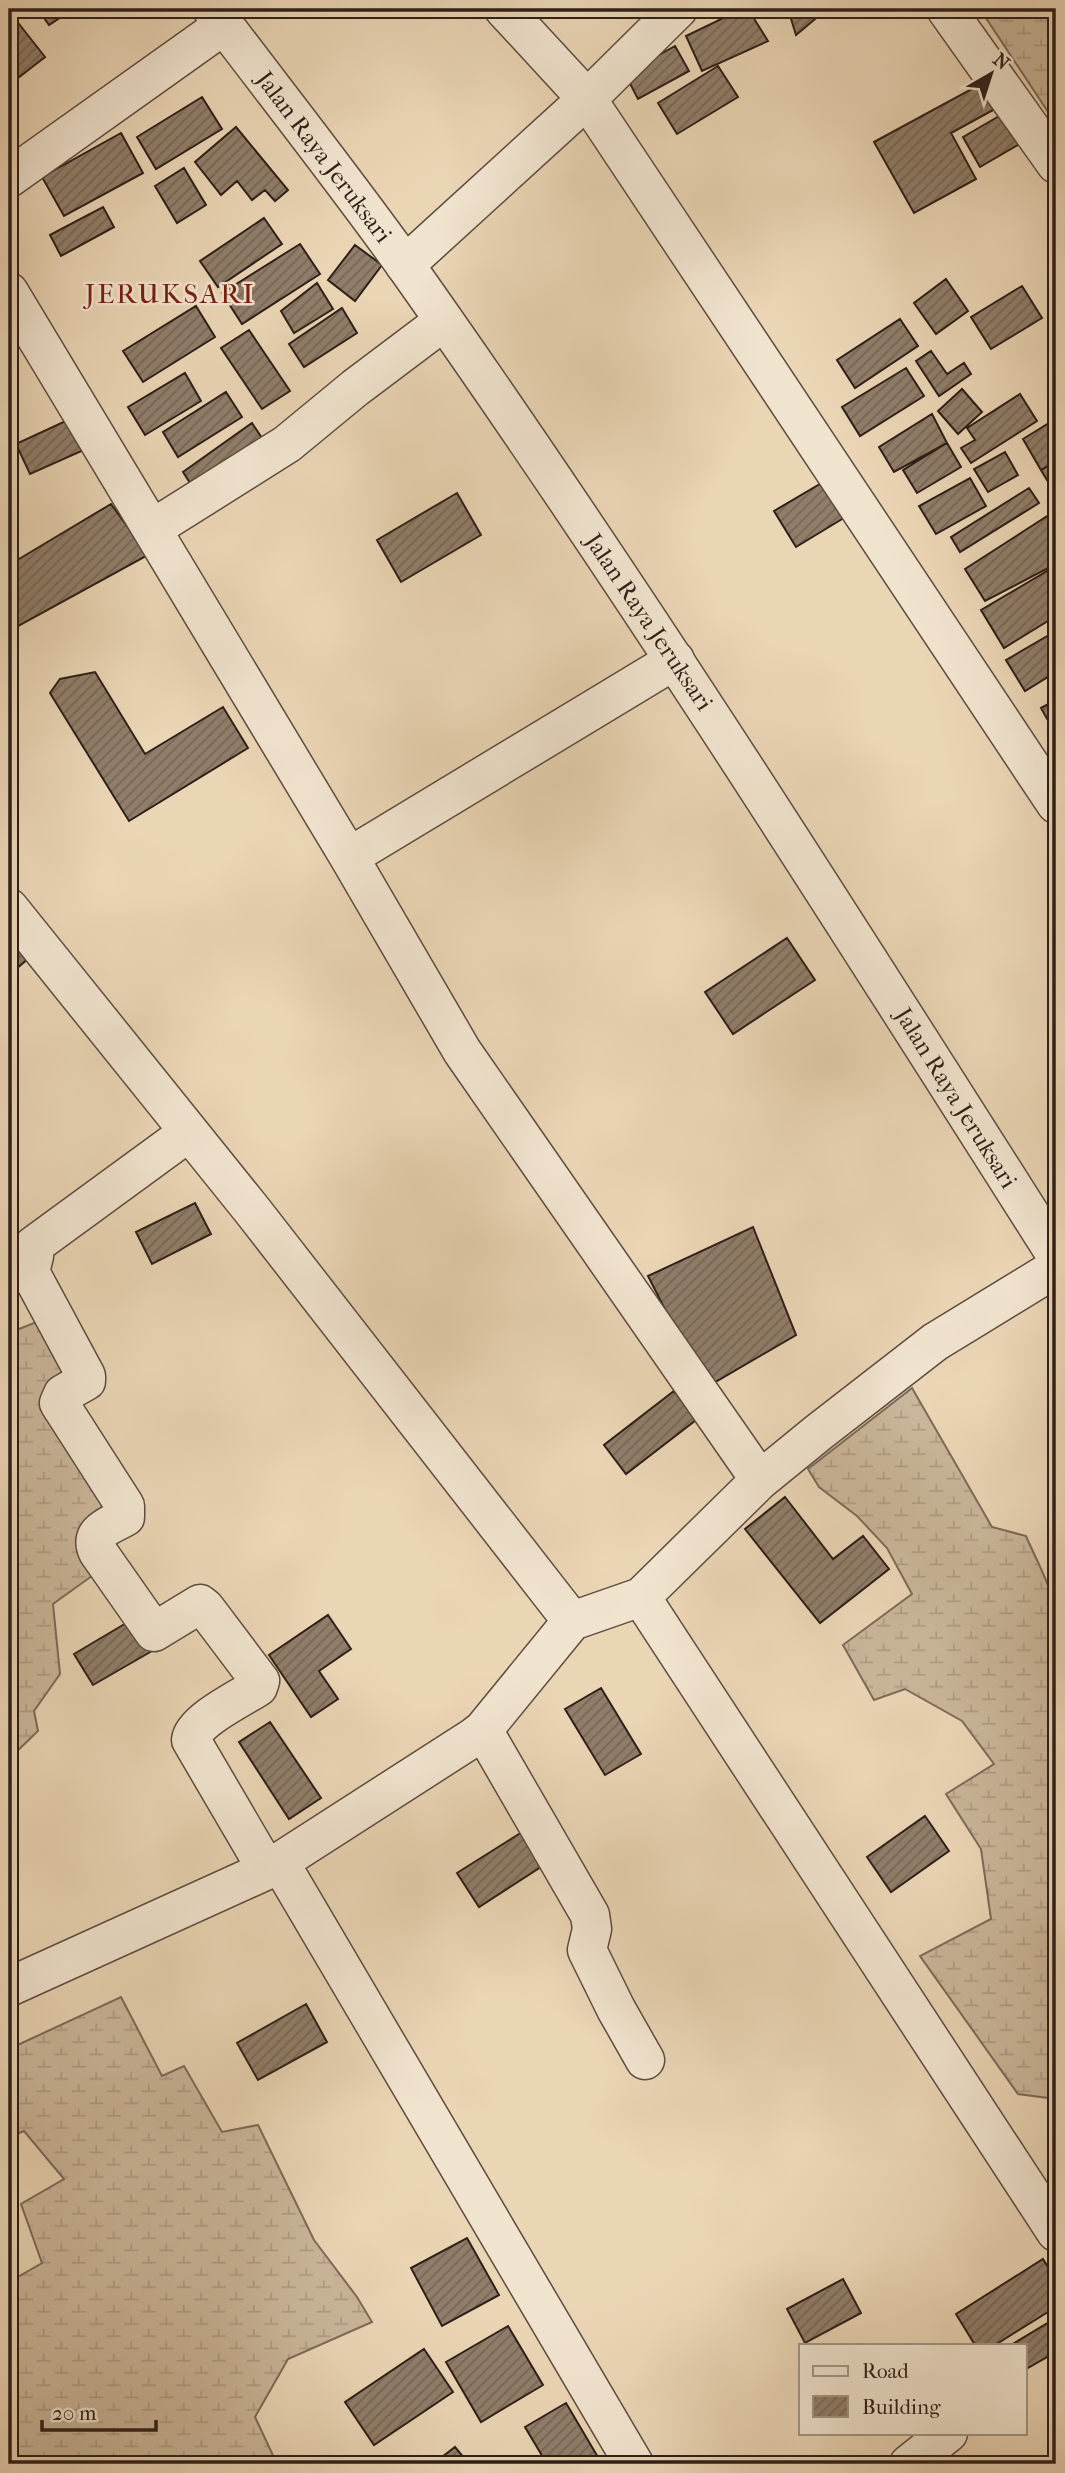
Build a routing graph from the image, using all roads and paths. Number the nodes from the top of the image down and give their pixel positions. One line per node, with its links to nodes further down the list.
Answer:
1 (503, 9): 5 (street)
2 (678, 9): 5 (street)
3 (946, 9): 6 (street)
4 (218, 17): 7 (street); 8 (street, Jalan Raya Jeruksari)
5 (587, 99): 8 (street); 13 (street)
6 (1056, 164)
7 (9, 178)
8 (405, 265): 10 (street, Jalan Raya Jeruksari)
9 (9, 292): 11 (street)
10 (444, 321): 11 (street); 12 (street, Jalan Raya Jeruksari)
11 (152, 529): 14 (street)
12 (675, 660): 14 (street); 17 (street, Jalan Raya Jeruksari)
13 (1056, 804)
14 (349, 857): 19 (street)
15 (9, 908): 16 (street)
16 (189, 1132): 21 (street); 23 (street)
17 (1056, 1255)
18 (1056, 1268): 19 (street)
19 (760, 1480): 20 (street)
20 (642, 1597): 21 (street); 26 (street)
21 (572, 1621): 22 (street)
22 (483, 1730): 23 (street); 25 (street)
23 (282, 1874): 24 (street); 28 (street)
24 (10, 1984)
25 (645, 2060)
26 (1056, 2232)
27 (947, 2434): 29 (street)
28 (634, 2464)
29 (909, 2464)

